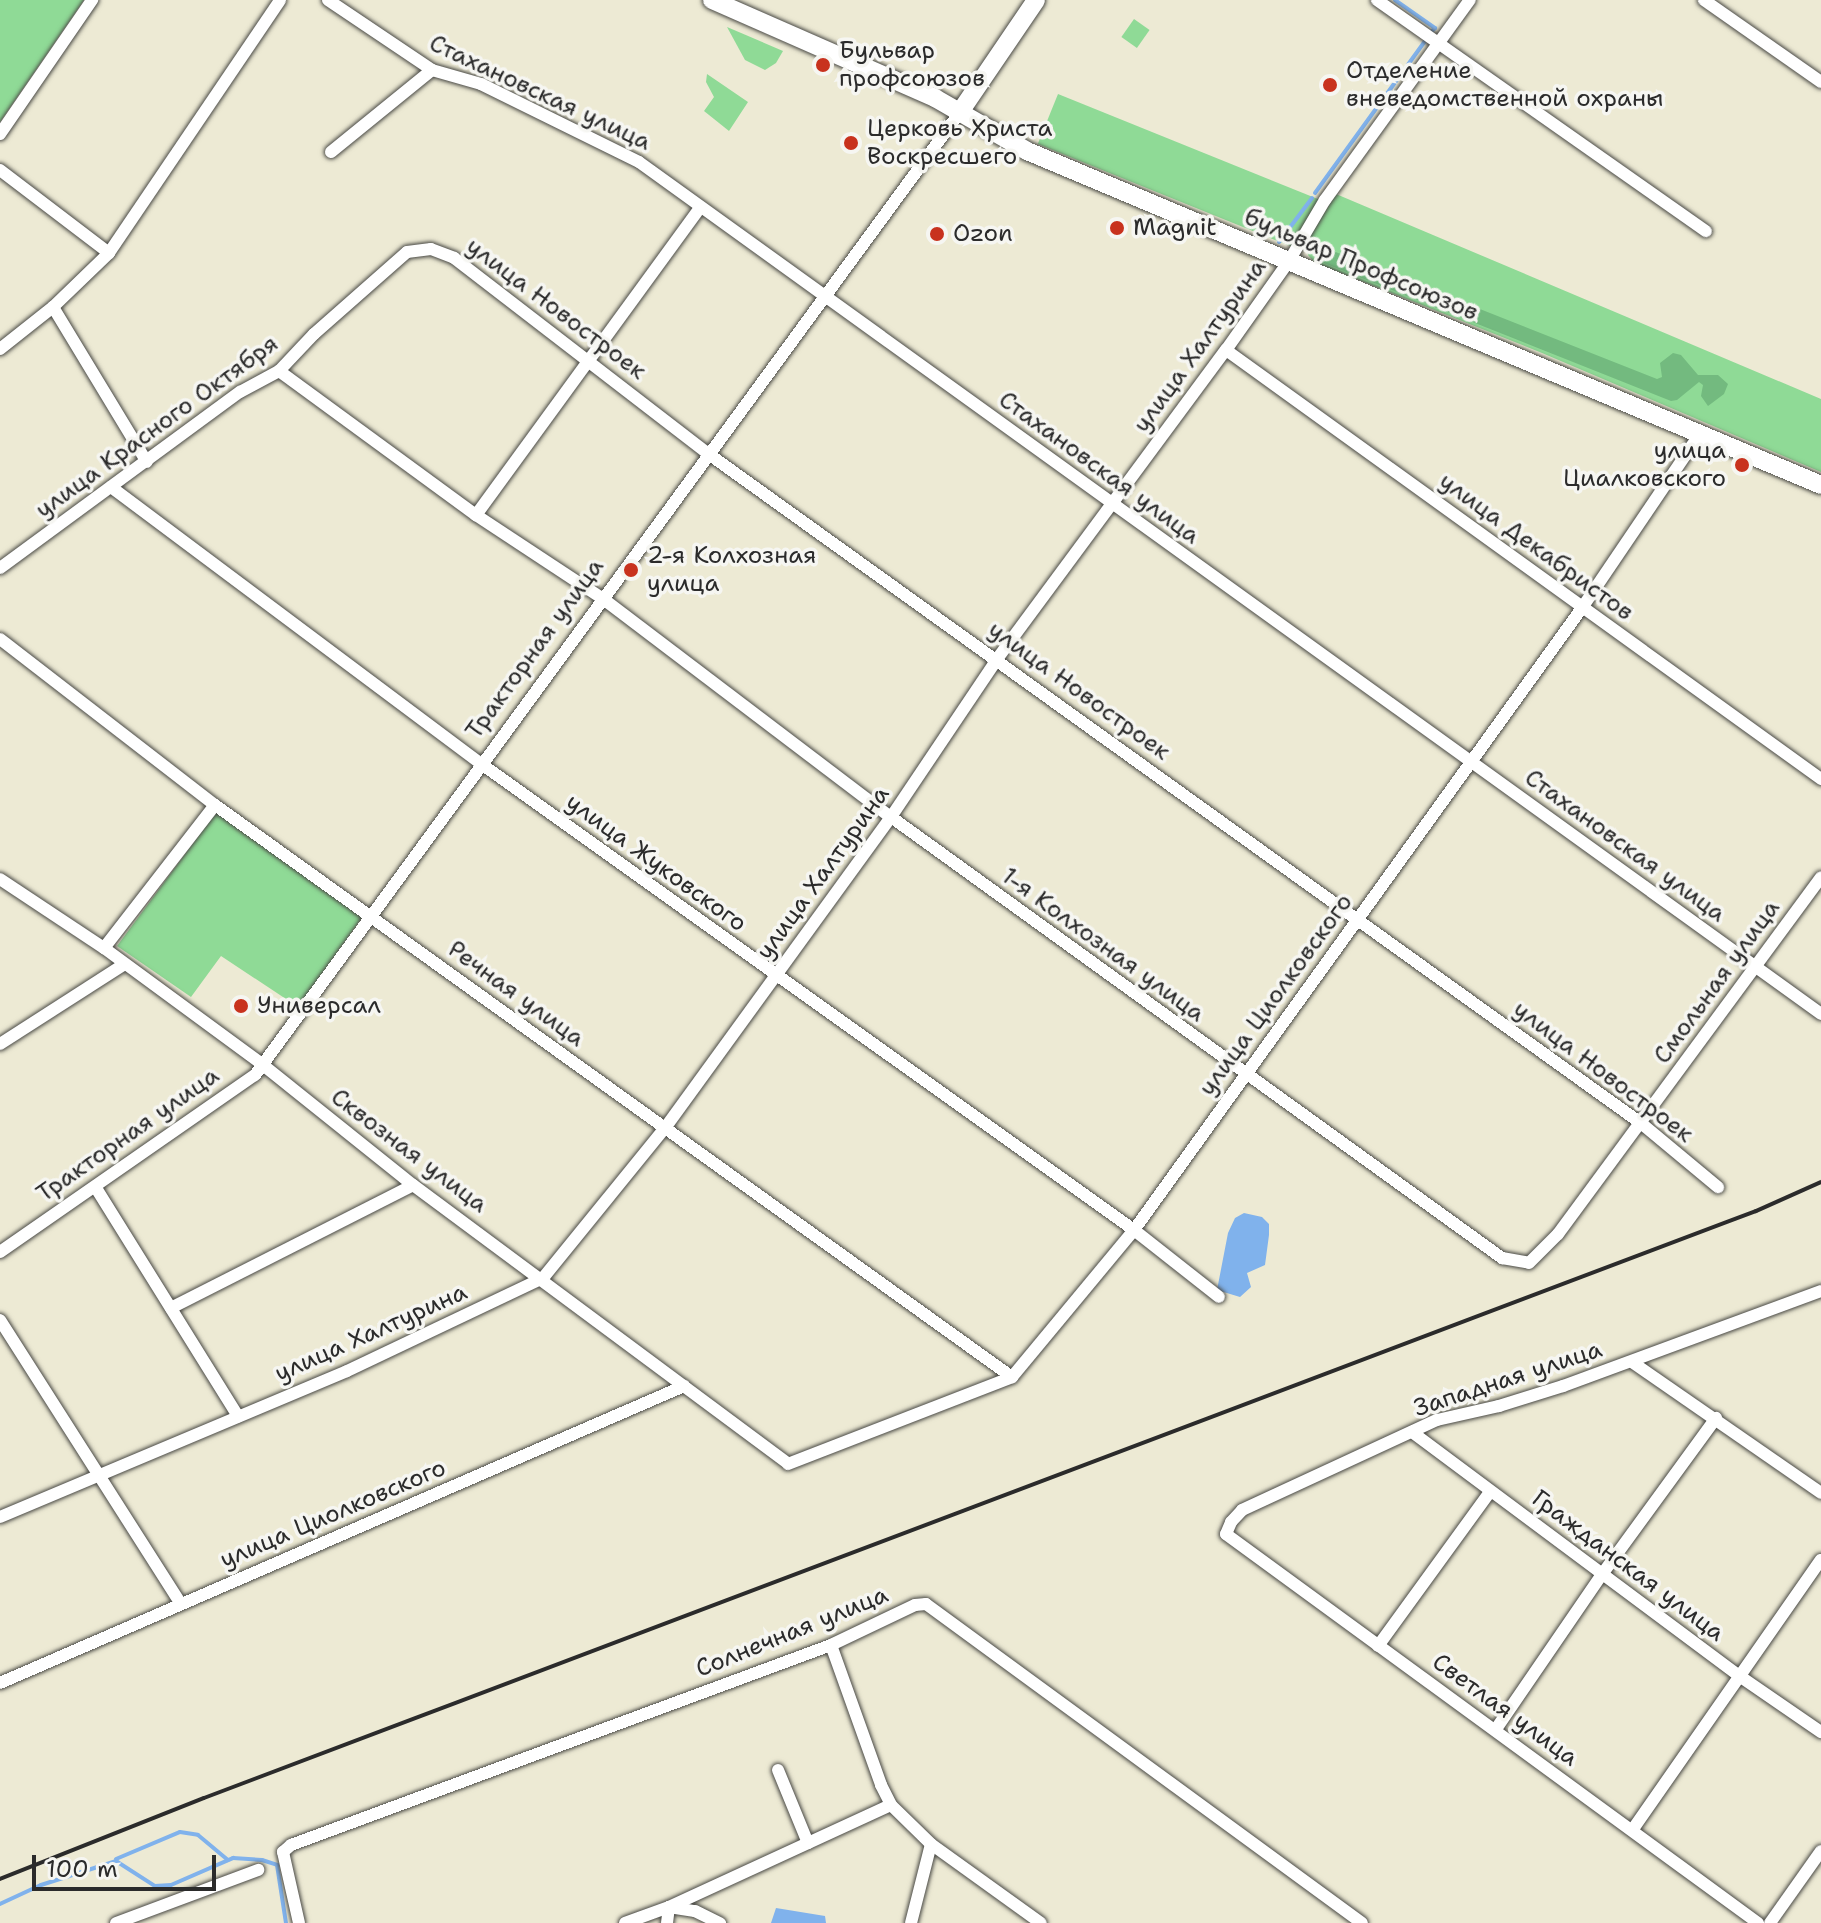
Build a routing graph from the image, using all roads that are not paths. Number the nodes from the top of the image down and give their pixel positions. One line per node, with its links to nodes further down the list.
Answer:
1 (92, 0): 13 (street)
2 (280, 0): 19 (street)
3 (328, 0): 10 (street, Стахановская улица)
4 (712, 0): 12 (main road, бульвар Профсоюзов)
5 (1036, 0): 12 (main road, Тракторная улица)
6 (1377, 0): 9 (street)
7 (1470, 0): 9 (street, улица Халтурина)
8 (1704, 0): 11 (street)
9 (1437, 43): 17 (street); 20 (street, улица Халтурина)
10 (432, 70): 14 (street); 16 (street, Стахановская улица)
11 (1821, 82)
12 (960, 112): 20 (main road, бульвар Профсоюзов); 21 (street, Тракторная улица)
13 (0, 134)
14 (331, 152)
15 (0, 170): 19 (street)
16 (701, 207): 21 (street, Стахановская улица); 25 (street)
17 (1706, 231)
18 (407, 252): 25 (street, улица Новостроек); 26 (street, улица Красного Октября)
19 (109, 253): 22 (street)
20 (1289, 261): 24 (street, улица Халтурина); 27 (main road, бульвар Профсоюзов)
21 (825, 294): 28 (street, Тракторная улица); 32 (street, Стахановская улица)
22 (53, 307): 23 (street); 29 (street)
23 (0, 349)
24 (1226, 350): 32 (street, улица Халтурина); 36 (street, улица Декабристов)
25 (591, 362): 28 (street, улица Новостроек); 33 (street)
26 (279, 371): 29 (street, улица Красного Октября); 33 (street)
27 (1701, 432): 30 (main road, бульвар Профсоюзов); 36 (street, улица Циолковского)
28 (710, 455): 35 (street, Тракторная улица); 38 (street, улица Новостроек)
29 (147, 462): 31 (street, улица Красного Октября)
30 (1821, 485)
31 (111, 487): 34 (street, улица Красного Октября); 40 (street, улица Жуковского)
32 (1113, 505): 38 (street, улица Халтурина); 39 (street, Стахановская улица)
33 (476, 515): 35 (street)
34 (0, 568)
35 (602, 598): 40 (street, Тракторная улица); 43 (street)
36 (1582, 608): 39 (street, улица Циолковского); 41 (street, улица Декабристов)
37 (0, 639): 42 (street, Речная улица)
38 (997, 659): 43 (street, улица Халтурина); 47 (street, улица Новостроек)
39 (1471, 761): 47 (street, улица Циолковского); 50 (street, Стахановская улица)
40 (480, 763): 46 (street, Тракторная улица); 51 (street, улица Жуковского)
41 (1821, 779)
42 (215, 805): 46 (street, Речная улица); 48 (street)
43 (891, 817): 51 (street, улица Халтурина); 55 (street, 1-я Колхозная улица)
44 (1821, 877): 50 (street, Смольная улица)
45 (0, 879): 48 (street, Сквозная улица)
46 (371, 916): 54 (street, Тракторная улица); 57 (street, Речная улица)
47 (1358, 920): 55 (street, улица Циолковского); 56 (street, улица Новостроек)
48 (104, 948): 49 (street, Сквозная улица)
49 (123, 965): 53 (street); 54 (street, Сквозная улица)
50 (1755, 966): 52 (street, Стахановская улица); 56 (street, Смольная улица)
51 (775, 977): 57 (street, улица Халтурина); 61 (street, улица Жуковского)
52 (1821, 1014)
53 (0, 1044)
54 (263, 1065): 58 (street, Сквозная улица); 60 (street, Тракторная улица)
55 (1245, 1075): 61 (street, улица Циолковского); 63 (street, 1-я Колхозная улица)
56 (1642, 1124): 59 (street, улица Новостроек); 63 (street, Смольная улица)
57 (665, 1128): 64 (street, улица Халтурина); 70 (street, Речная улица)
58 (413, 1185): 64 (street, Сквозная улица); 67 (street)
59 (1718, 1187)
60 (96, 1188): 62 (street, Тракторная улица); 67 (street)
61 (1134, 1230): 66 (street, улица Жуковского); 70 (street, улица Циолковского)
62 (0, 1252)
63 (1529, 1263)
64 (543, 1278): 71 (street, Сквозная улица); 72 (street, улица Халтурина)
65 (1821, 1291): 69 (street, Западная улица)
66 (1219, 1297)
67 (171, 1308): 72 (street)
68 (0, 1320): 76 (street)
69 (1632, 1362): 73 (street); 74 (street, Западная улица)
70 (1012, 1377): 75 (street, улица Циолковского)
71 (684, 1386): 75 (street, Сквозная улица); 83 (street, улица Циолковского)
72 (238, 1416): 76 (street, улица Халтурина)
73 (1716, 1418): 78 (street); 82 (street)
74 (1412, 1432): 77 (street, Гражданская улица); 80 (street, Западная улица)
75 (788, 1464)
76 (98, 1474): 79 (street, улица Халтурина); 83 (street)
77 (1490, 1492): 82 (street, Гражданская улица); 85 (street)
78 (1821, 1493)
79 (0, 1517)
80 (1226, 1534): 85 (street, Светлая улица)
81 (1821, 1560): 86 (street)
82 (1603, 1573): 86 (street, Гражданская улица); 88 (street)
83 (180, 1603): 87 (street, улица Циолковского)
84 (831, 1645): 91 (street); 99 (street, Солнечная улица); 105 (street, Солнечная улица)
85 (1378, 1646): 88 (street, Светлая улица)
86 (1738, 1675): 89 (street, Гражданская улица); 92 (street)
87 (0, 1683)
88 (1496, 1729): 92 (street, Светлая улица)
89 (1821, 1732)
90 (778, 1770): 93 (street)
91 (891, 1805): 93 (street); 94 (street)
92 (1633, 1829): 106 (street, Светлая улица)
93 (808, 1843): 97 (street)
94 (931, 1844): 103 (street); 104 (street)
95 (1821, 1851): 107 (street)
96 (258, 1870): 98 (street)
97 (669, 1907): 100 (street); 101 (street); 102 (street)
98 (116, 1923)
99 (299, 1923)
100 (625, 1923)
101 (667, 1923)
102 (720, 1923)
103 (911, 1923)
104 (1041, 1923)
105 (1362, 1923)
106 (1758, 1923)
107 (1770, 1923)

